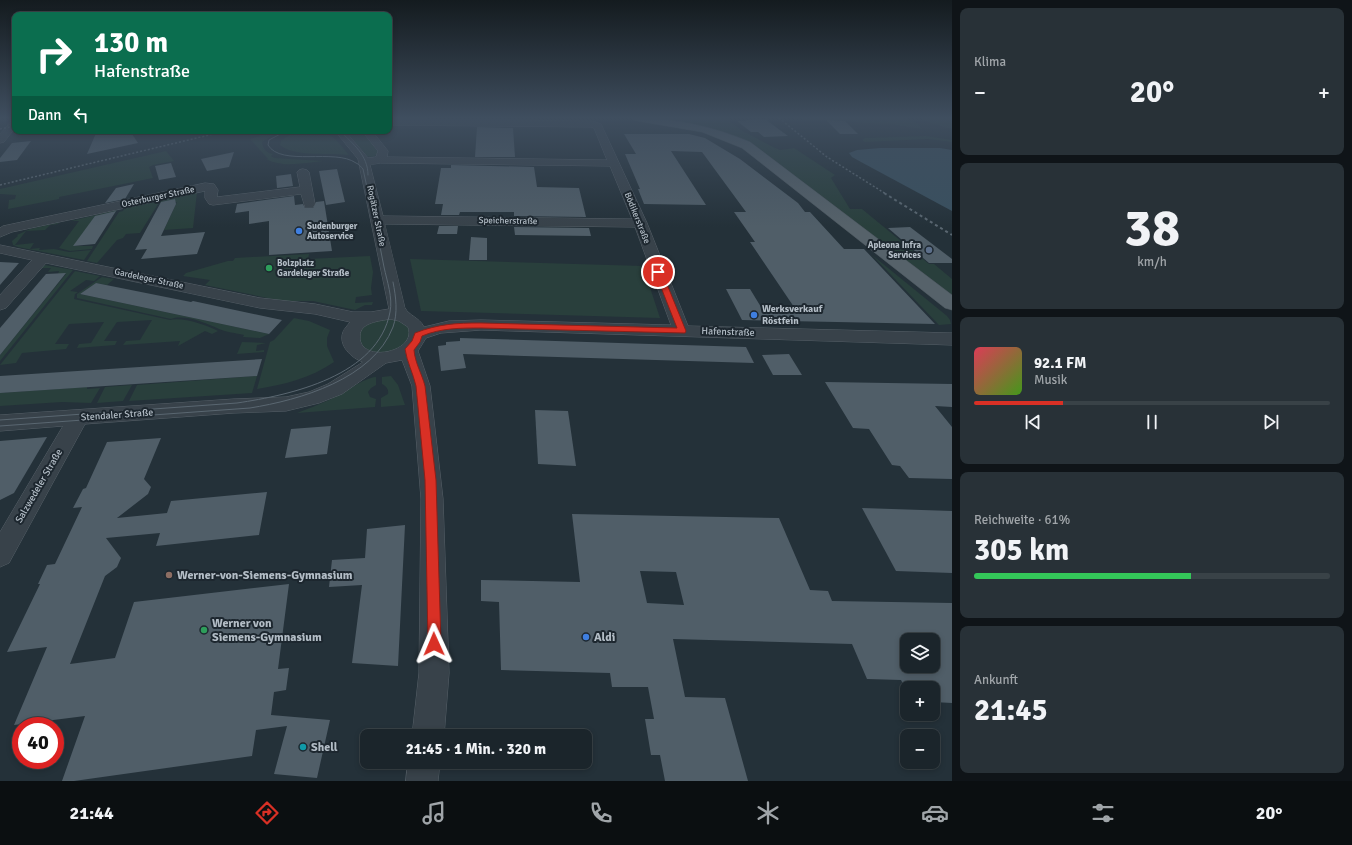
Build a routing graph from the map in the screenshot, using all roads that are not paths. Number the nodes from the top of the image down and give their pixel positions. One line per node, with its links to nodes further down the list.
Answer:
1 (360, 154): 6 (street, Rogätzer Straße)
2 (383, 154): 5 (street)
3 (610, 154): 7 (street, Bödikerstraße)
4 (758, 154): 17 (main road)
5 (381, 160): 6 (street); 7 (street)
6 (364, 162): 11 (street, Rogätzer Straße)
7 (614, 163): 12 (street, Bödikerstraße)
8 (303, 172): 9 (street)
9 (307, 190): 10 (street); 13 (street, Osterburger Straße)
10 (309, 204)
11 (377, 220): 12 (street, Speicherstraße); 16 (street, Rogätzer Straße)
12 (640, 223): 22 (street, Bödikerstraße)
13 (0, 233)
14 (0, 249): 15 (street, Gardeleger Straße)
15 (42, 258): 18 (street); 19 (street, Gardeleger Straße)
16 (386, 261): 20 (street, Rogätzer Straße); 21 (street, Rogätzer Straße)
17 (952, 304)
18 (0, 305)
19 (297, 308): 20 (street, Gardeleger Straße); 23 (street, Gardeleger Straße)
20 (374, 316): 21 (street); 23 (street)
21 (410, 330): 22 (street, Hafenstraße); 26 (street); 28 (street, Rogätzer Straße)
22 (682, 331): 24 (street, Hafenstraße)
23 (350, 334): 25 (street)
24 (952, 339)
25 (355, 351): 26 (street); 27 (street, Stendaler Straße)
26 (383, 358): 27 (street, Stendaler Straße); 28 (street, Rogätzer Straße)
27 (234, 406): 29 (street, Stendaler Straße)
28 (422, 406): 32 (street, Rogätzer Straße)
29 (78, 418): 30 (street, Stendaler Straße); 31 (street, Salzwedeler Straße)
30 (0, 423)
31 (0, 555)
32 (429, 729)
33 (423, 769): 34 (street)
34 (422, 781)

